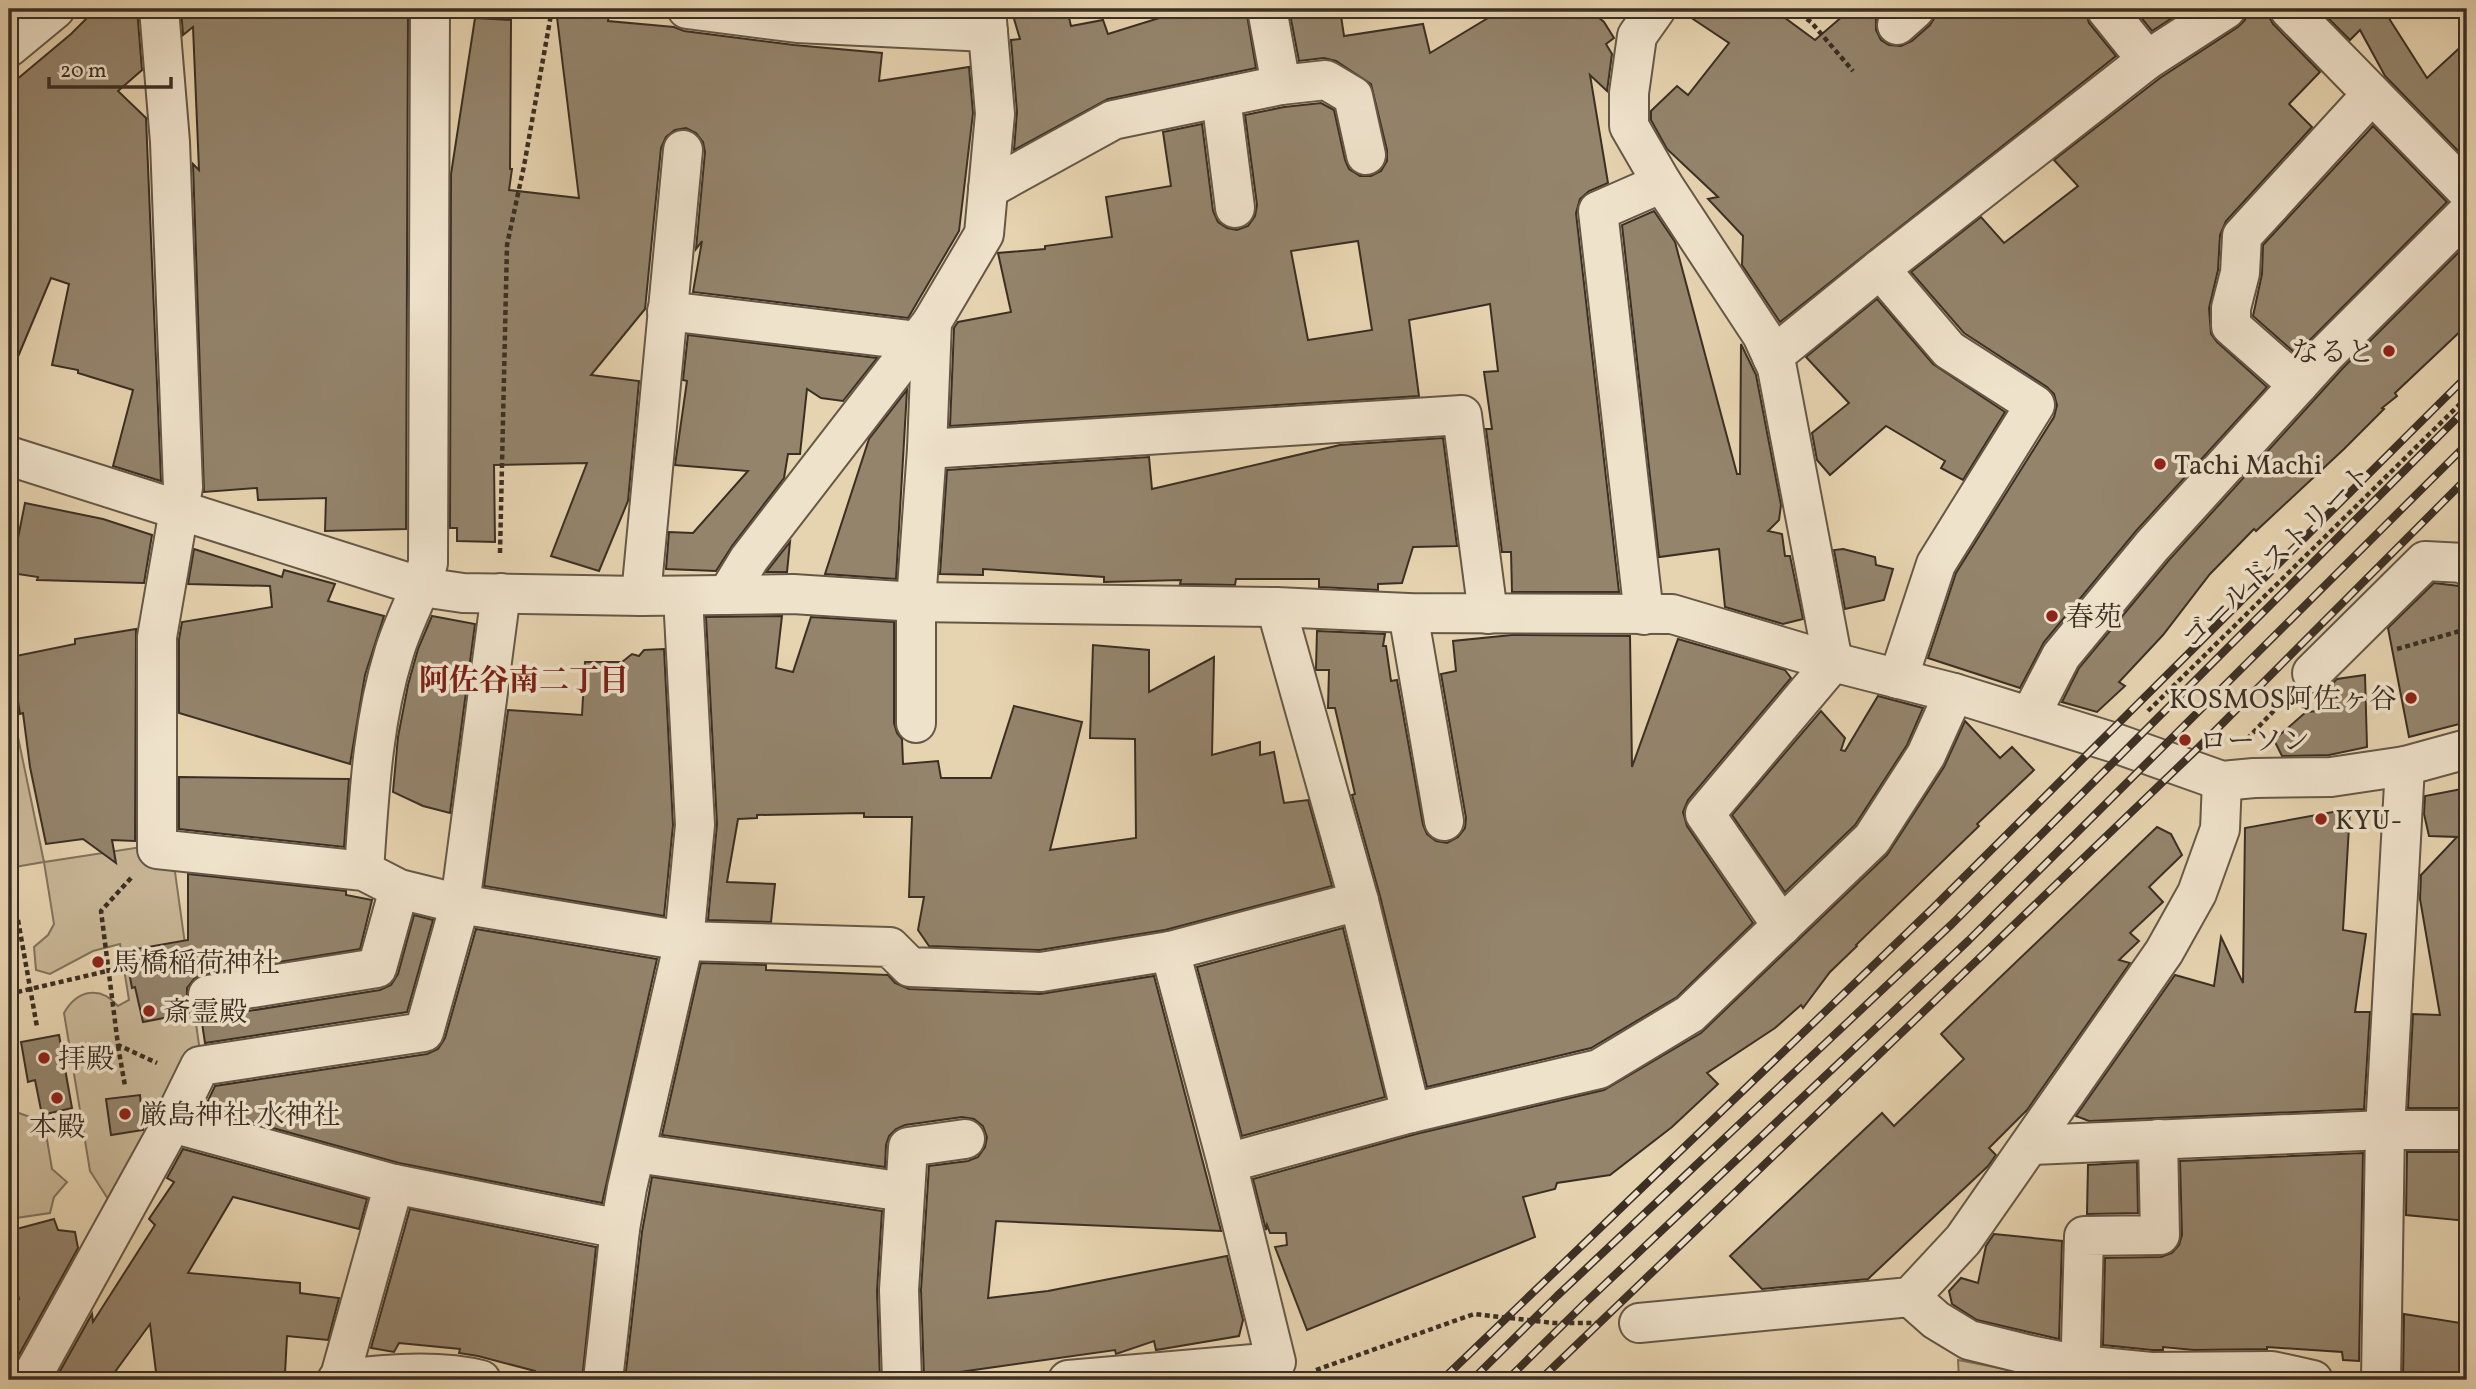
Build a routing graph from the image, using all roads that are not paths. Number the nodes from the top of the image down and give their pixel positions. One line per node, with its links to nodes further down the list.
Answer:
1 (55, 9): 11 (street)
2 (159, 9): 30 (street)
3 (430, 9): 32 (street)
4 (687, 9): 10 (street)
5 (1268, 9): 13 (street)
6 (2106, 9): 12 (street)
7 (2226, 9): 12 (street)
8 (2289, 9): 14 (street)
9 (1640, 18): 18 (street)
10 (987, 20): 19 (street)
11 (9, 47)
12 (2147, 60): 23 (street)
13 (1281, 85): 15 (street); 17 (street)
14 (2372, 94): 20 (street); 27 (street)
15 (1221, 98): 19 (street); 21 (street)
16 (683, 150): 24 (street)
17 (1366, 155)
18 (1662, 183): 26 (street); 41 (street)
19 (988, 189): 25 (street)
20 (2467, 191)
21 (1235, 208)
22 (2467, 213): 27 (street)
23 (1880, 270): 26 (street); 44 (street)
24 (667, 311): 25 (street); 35 (street)
25 (925, 331): 28 (street); 34 (street)
26 (1772, 357): 42 (street)
27 (2298, 385): 46 (street)
28 (926, 449): 37 (street); 40 (street)
29 (9, 456): 30 (street)
30 (178, 510): 32 (street); 52 (street)
31 (2467, 566): 43 (street)
32 (422, 587): 33 (street); 52 (street)
33 (501, 593): 35 (street); 55 (street)
34 (727, 595): 36 (street); 37 (street)
35 (641, 596): 36 (street)
36 (683, 596): 57 (street)
37 (916, 601): 38 (street); 47 (street)
38 (1276, 607): 39 (street); 54 (street)
39 (1408, 613): 40 (street); 51 (street)
40 (1488, 614): 41 (street)
41 (1644, 615): 42 (street)
42 (1833, 662): 44 (street); 56 (street)
43 (2312, 673)
44 (1898, 680): 45 (street)
45 (1954, 693): 46 (street); 56 (street)
46 (2030, 716): 50 (street)
47 (916, 723)
48 (2467, 749): 49 (street)
49 (2405, 766): 50 (street); 62 (street)
50 (2222, 781): 66 (street)
51 (1444, 821)
52 (364, 871): 53 (street)
53 (399, 889): 55 (street); 59 (street)
54 (1359, 901): 58 (street); 60 (street)
55 (460, 904): 57 (street); 61 (street)
56 (1782, 926): 60 (street)
57 (684, 941): 58 (street); 67 (street)
58 (1170, 951): 68 (street)
59 (208, 995)
60 (1411, 1113): 68 (street)
61 (172, 1123): 69 (street); 75 (street)
62 (2385, 1130): 63 (street); 65 (street); 82 (street)
63 (2467, 1130)
64 (965, 1139): 70 (street)
65 (2158, 1139): 66 (street); 74 (street)
66 (2032, 1145): 72 (street)
67 (636, 1153): 70 (street); 71 (street)
68 (1227, 1163): 80 (street)
69 (394, 1184): 71 (street); 76 (street)
70 (905, 1192): 79 (street)
71 (620, 1229): 78 (street)
72 (1910, 1297): 73 (street); 74 (street)
73 (1639, 1323)
74 (2080, 1373): 81 (street)
75 (30, 1380)
76 (338, 1380): 77 (street)
77 (481, 1380)
78 (603, 1380)
79 (902, 1380)
80 (1068, 1380)
81 (2313, 1380)
82 (2381, 1380)

